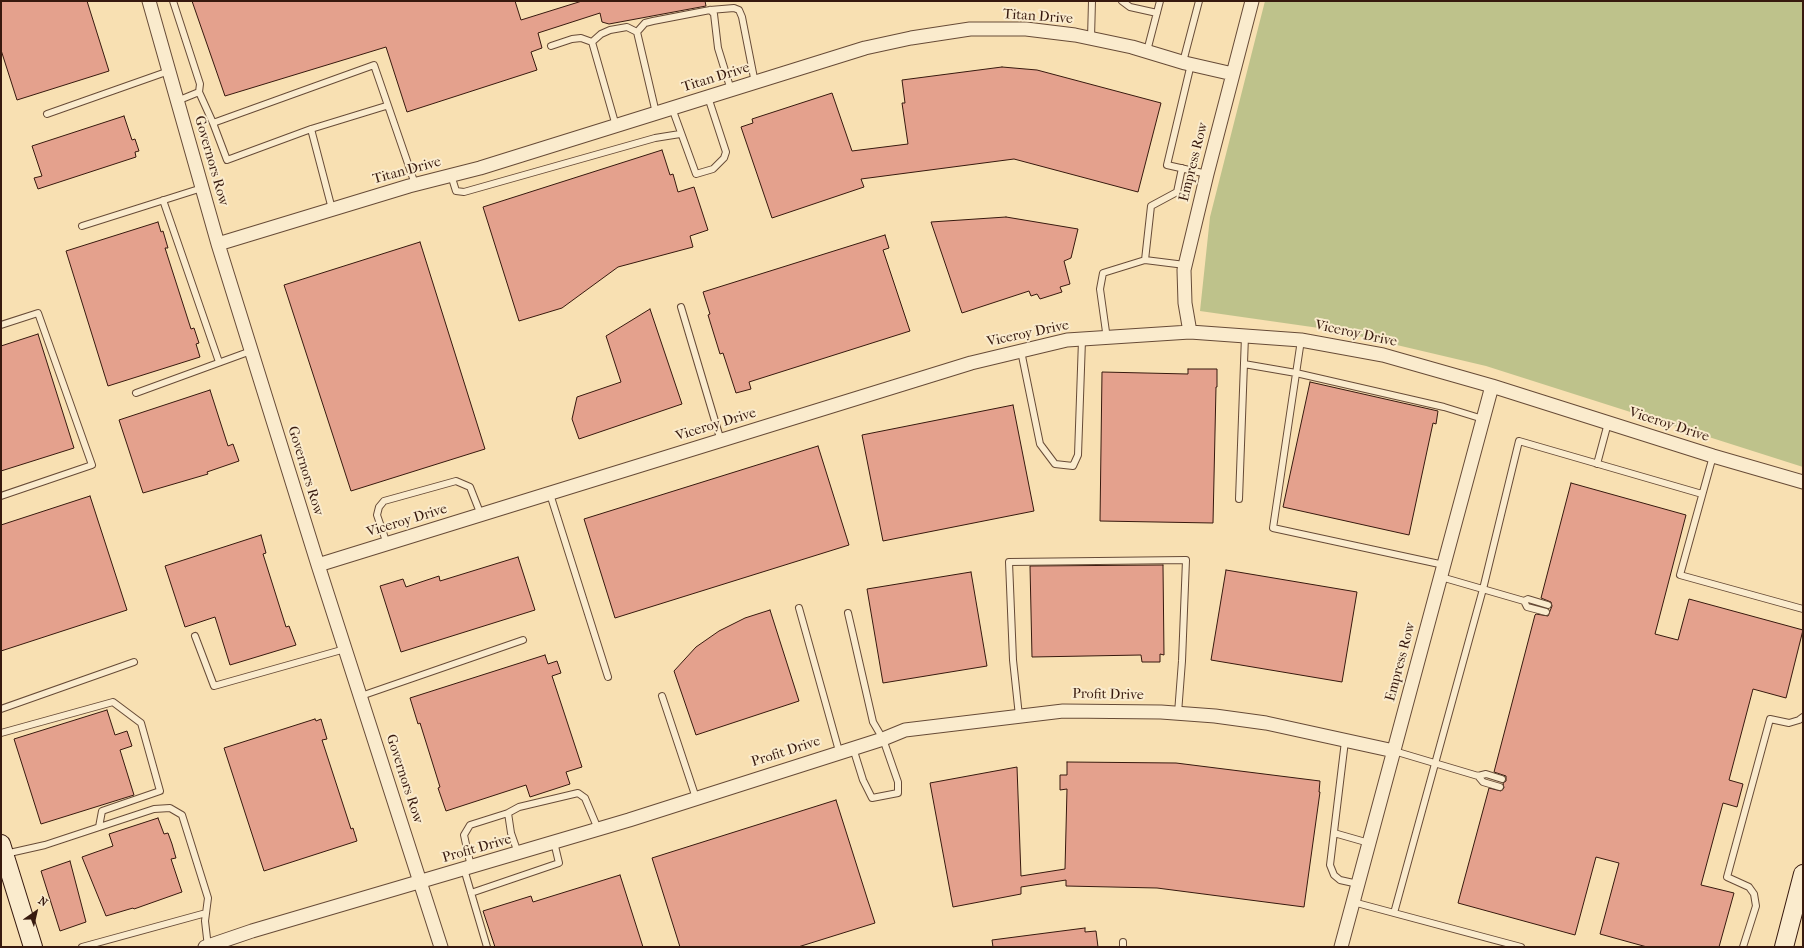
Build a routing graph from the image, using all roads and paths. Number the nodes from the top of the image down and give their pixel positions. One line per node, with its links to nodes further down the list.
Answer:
1 (149, 1): 16 (street, Governors Row)
2 (173, 1): 20 (lane)
3 (1092, 1): 11 (lane)
4 (1122, 1): 9 (lane)
5 (1160, 1): 9 (lane)
6 (1199, 1): 15 (lane)
7 (1252, 1): 17 (street, Empress Row)
8 (710, 10): 10 (lane); 18 (lane); 19 (lane)
9 (1157, 13): 14 (lane)
10 (637, 32): 12 (lane); 25 (lane)
11 (1091, 38): 14 (street, Titan Drive); 18 (street, Titan Drive)
12 (592, 42): 13 (lane); 28 (lane)
13 (551, 46)
14 (1147, 51): 15 (street, Titan Drive)
15 (1187, 63): 17 (street, Titan Drive); 31 (lane)
16 (169, 71): 22 (street, Governors Row); 26 (lane)
17 (1233, 74): 32 (street, Empress Row)
18 (755, 82): 19 (street, Titan Drive)
19 (731, 90): 21 (street, Titan Drive)
20 (199, 92): 22 (lane); 27 (lane)
21 (708, 97): 24 (street, Titan Drive); 30 (lane)
22 (177, 101): 35 (street, Governors Row)
23 (386, 106): 27 (lane); 29 (lane); 34 (lane)
24 (672, 108): 25 (street, Titan Drive); 30 (lane)
25 (656, 113): 28 (street, Titan Drive)
26 (47, 114)
27 (213, 122): 29 (lane)
28 (616, 126): 33 (street, Titan Drive)
29 (311, 128): 37 (lane)
30 (680, 134): 33 (lane)
31 (1182, 168): 32 (lane); 40 (lane)
32 (1207, 174): 41 (street, Empress Row)
33 (452, 175): 34 (street, Titan Drive)
34 (415, 184): 37 (street, Titan Drive)
35 (202, 188): 36 (lane); 39 (street, Governors Row)
36 (163, 200): 38 (lane); 51 (lane)
37 (332, 209): 39 (street, Titan Drive)
38 (82, 226)
39 (218, 244): 49 (street, Governors Row)
40 (1145, 260): 41 (lane); 46 (lane)
41 (1185, 265): 44 (street, Empress Row)
42 (681, 307): 58 (lane)
43 (1, 325): 64 (lane)
44 (1190, 332): 45 (street, Viceroy Drive); 46 (street, Viceroy Drive)
45 (1245, 336): 48 (street, Viceroy Drive); 52 (lane)
46 (1107, 339): 47 (street, Viceroy Drive)
47 (1082, 340): 50 (street, Viceroy Drive); 50 (lane)
48 (1301, 340): 53 (lane); 54 (street, Viceroy Drive)
49 (251, 351): 51 (lane); 68 (street, Governors Row)
50 (1020, 351): 58 (street, Viceroy Drive)
51 (219, 362): 55 (lane)
52 (1244, 364): 53 (lane); 65 (lane)
53 (1296, 373): 56 (lane); 69 (lane)
54 (1492, 386): 56 (street, Empress Row); 57 (street, Viceroy Drive)
55 (136, 393)
56 (1483, 419): 69 (street, Empress Row)
57 (1608, 423): 59 (street, Viceroy Drive); 60 (lane)
58 (721, 441): 62 (street, Viceroy Drive)
59 (1713, 456): 61 (street, Viceroy Drive); 63 (lane)
60 (1597, 464): 63 (lane); 70 (lane)
61 (1803, 482)
62 (550, 494): 66 (street, Viceroy Drive); 81 (lane)
63 (1702, 494): 74 (lane)
64 (1, 496)
65 (1239, 499)
66 (481, 515): 67 (street, Viceroy Drive); 67 (lane)
67 (387, 544): 68 (street, Viceroy Drive)
68 (318, 565): 79 (street, Governors Row)
69 (1442, 571): 70 (lane); 93 (street, Empress Row)
70 (1483, 589): 71 (lane); 94 (lane)
71 (1524, 601): 72 (lane); 76 (lane)
72 (1548, 605)
73 (800, 608): 92 (lane)
74 (1803, 609)
75 (848, 612): 89 (lane)
76 (1546, 612)
77 (195, 636): 79 (lane)
78 (523, 640): 82 (lane)
79 (345, 649): 82 (street, Governors Row)
80 (134, 662): 84 (lane)
81 (608, 676)
82 (360, 696): 109 (street, Governors Row)
83 (662, 696): 98 (lane)
84 (1, 709)
85 (1178, 713): 86 (street, Profit Drive); 86 (lane); 90 (street, Profit Drive)
86 (1019, 716): 89 (street, Profit Drive)
87 (1803, 717): 122 (lane)
88 (1, 733): 100 (lane)
89 (882, 739): 91 (street, Profit Drive); 91 (lane)
90 (1345, 741): 93 (street, Profit Drive); 102 (lane)
91 (853, 747): 92 (street, Profit Drive)
92 (839, 751): 98 (street, Profit Drive)
93 (1394, 751): 94 (lane); 104 (street, Empress Row)
94 (1435, 764): 95 (lane); 114 (lane)
95 (1478, 776): 96 (lane); 97 (lane)
96 (1502, 779)
97 (1500, 787)
98 (696, 798): 101 (street, Profit Drive)
99 (508, 813): 101 (lane); 106 (lane); 107 (lane)
100 (99, 827): 105 (lane); 113 (lane)
101 (598, 829): 103 (street, Profit Drive)
102 (1334, 833): 104 (lane); 110 (lane)
103 (554, 842): 106 (street, Profit Drive); 111 (lane)
104 (1369, 843): 110 (street, Empress Row)
105 (3, 849): 115 (main road)
106 (519, 853): 107 (street, Profit Drive)
107 (467, 868): 109 (street, Profit Drive); 111 (lane)
108 (1803, 874): 123 (main road)
109 (421, 882): 117 (street, Profit Drive); 118 (street, Governors Row)
110 (1358, 884): 112 (street, Empress Row)
111 (471, 893): 119 (lane)
112 (1353, 902): 114 (lane); 120 (street, Empress Row)
113 (206, 913): 116 (lane); 117 (lane)
114 (1394, 913): 121 (lane)
115 (33, 947)
116 (82, 947)
117 (207, 947)
118 (441, 947)
119 (487, 947)
120 (1341, 947)
121 (1521, 947)
122 (1743, 947)
123 (1784, 947)

